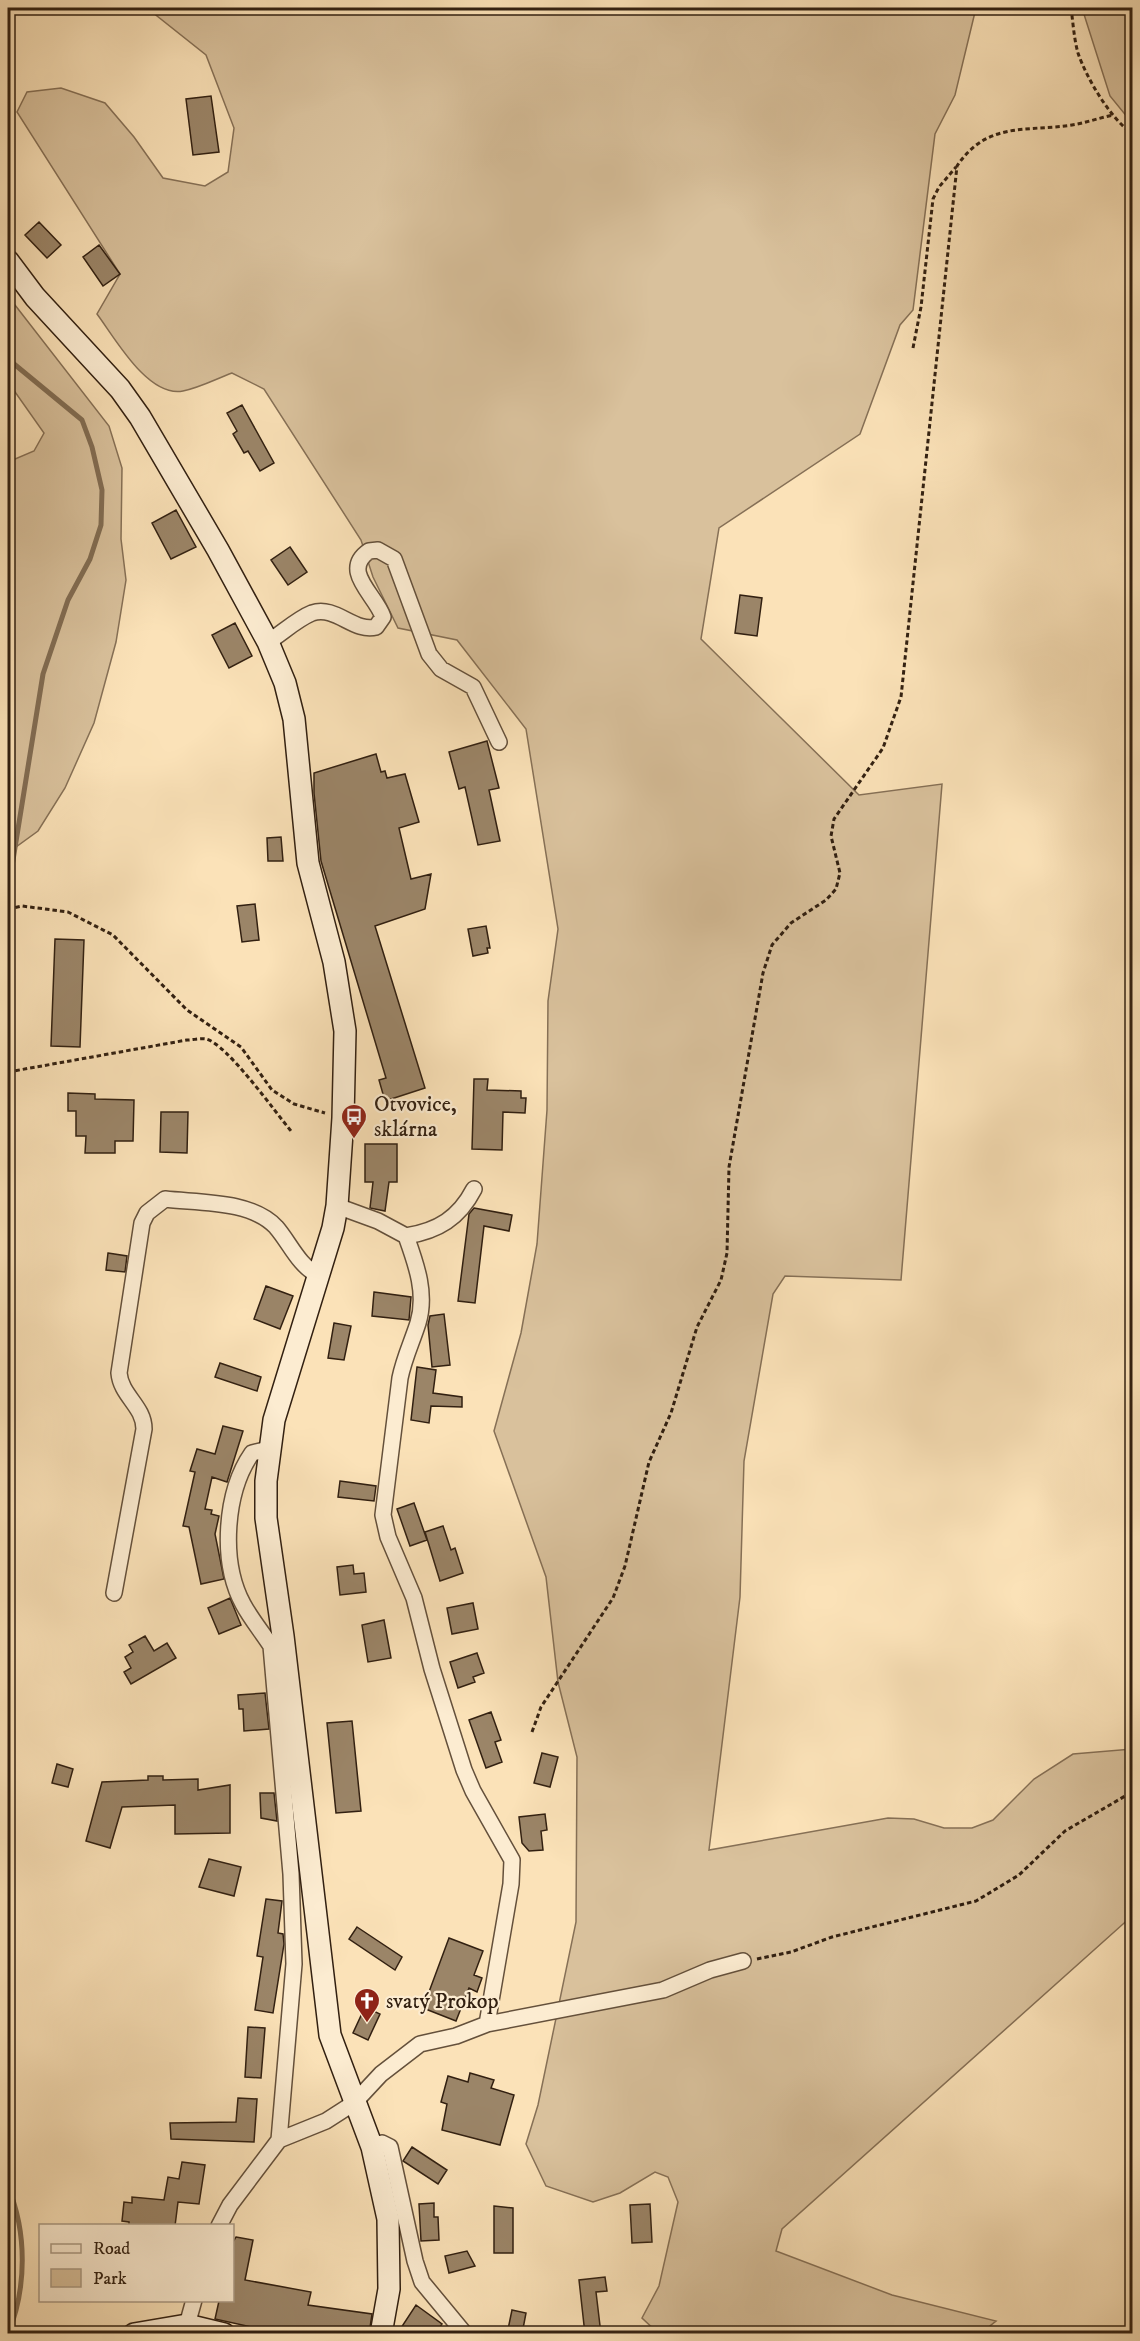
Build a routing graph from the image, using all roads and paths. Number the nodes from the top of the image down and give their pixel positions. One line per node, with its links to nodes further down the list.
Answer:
1 (1071, 8): 2 (path)
2 (1113, 115): 3 (path); 4 (path)
3 (1132, 133)
4 (957, 166): 6 (path); 20 (path)
5 (8, 261): 7 (main road)
6 (913, 348)
7 (268, 642): 8 (street); 11 (main road)
8 (499, 742)
9 (8, 909): 11 (path)
10 (8, 1072): 12 (path)
11 (344, 1119): 14 (main road)
12 (291, 1131)
13 (474, 1189): 15 (street)
14 (337, 1206): 15 (street); 16 (main road)
15 (406, 1236): 23 (street)
16 (318, 1275): 17 (main road); 18 (street)
17 (269, 1449): 19 (main road); 19 (street)
18 (114, 1593)
19 (277, 1641): 24 (main road); 25 (street)
20 (532, 1732)
21 (1132, 1792): 22 (path)
22 (743, 1961): 23 (street)
23 (487, 2024): 24 (street)
24 (354, 2103): 25 (street); 26 (main road)
25 (279, 2140): 27 (street)
26 (372, 2147): 32 (main road); 33 (street)
27 (220, 2224)
28 (194, 2302): 29 (street)
29 (187, 2325): 30 (main road); 31 (main road)
30 (134, 2334)
31 (224, 2334)
32 (381, 2334)
33 (465, 2334)

